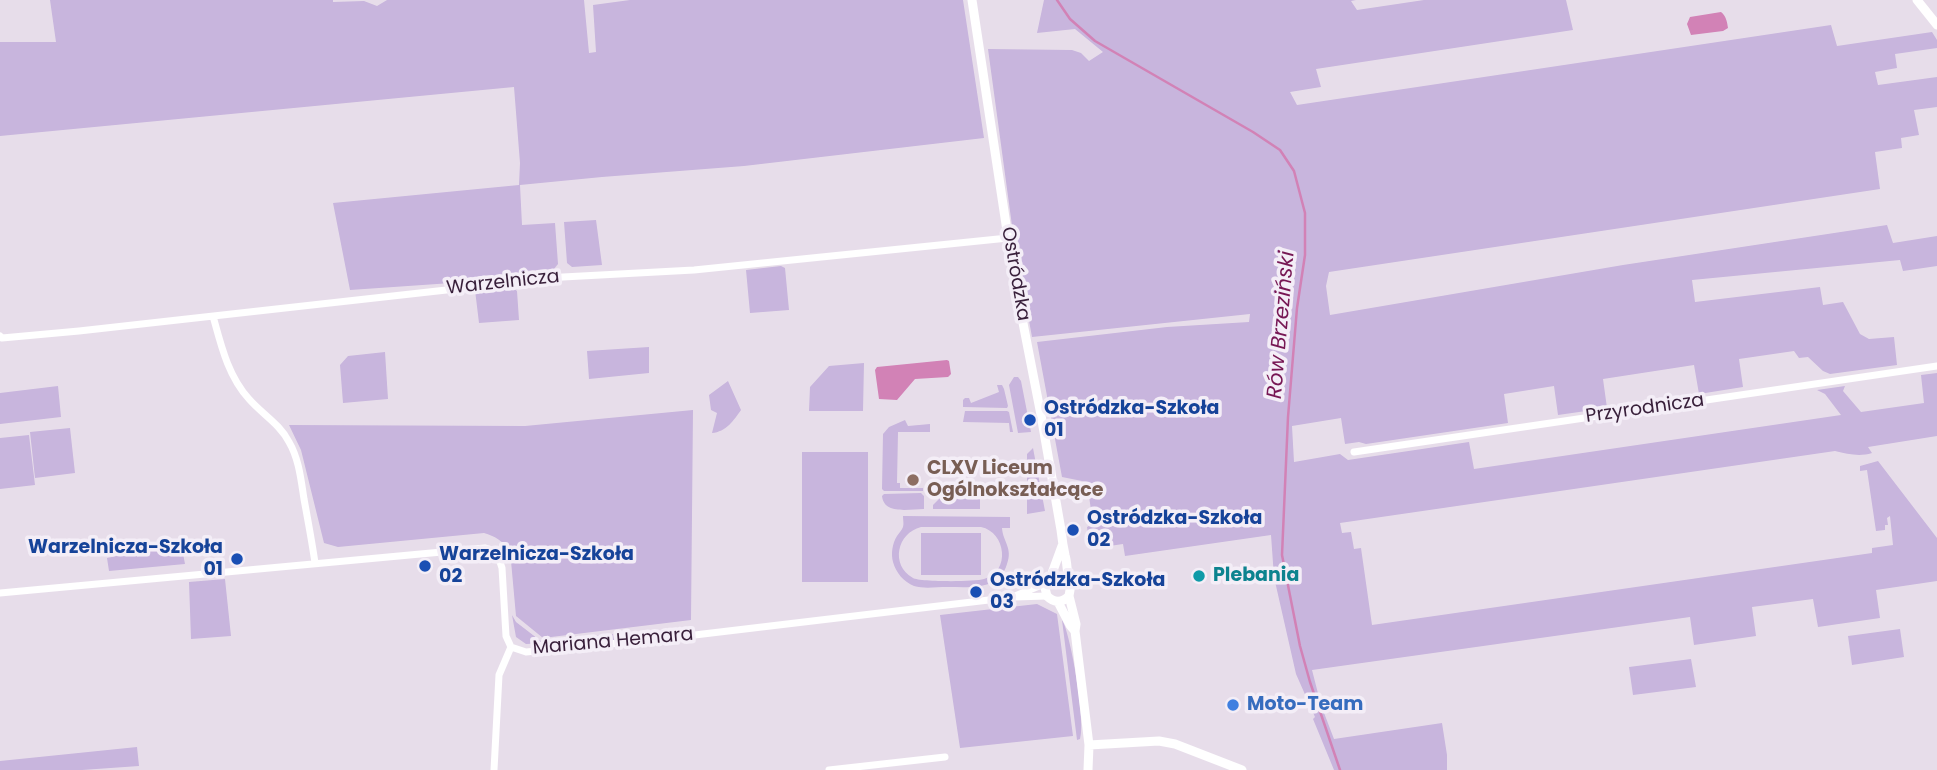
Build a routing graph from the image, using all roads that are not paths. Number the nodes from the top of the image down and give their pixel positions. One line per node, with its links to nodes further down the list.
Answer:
1 (972, 0): 4 (street, Ostródzka)
2 (1917, 0): 3 (street)
3 (1937, 25)
4 (1008, 238): 5 (street, Warzelnicza); 9 (street, Ostródzka)
5 (213, 316): 6 (street, Warzelnicza); 10 (street)
6 (0, 335)
7 (1937, 366): 8 (street, Przyrodnicza)
8 (1354, 452)
9 (1062, 546): 11 (street, Ostródzka); 12 (street, Ostródzka)
10 (315, 563): 14 (street, Mariana Hemara); 20 (street, Mariana Hemara)
11 (1051, 576): 12 (street); 13 (street)
12 (1067, 577): 15 (street)
13 (1044, 584): 16 (street, Mariana Hemara); 17 (street)
14 (0, 593)
15 (1069, 596): 18 (street); 19 (street)
16 (1014, 597): 17 (street, Mariana Hemara); 20 (street, Mariana Hemara)
17 (1047, 597): 18 (street)
18 (1058, 602): 19 (street)
19 (1075, 631): 21 (street)
20 (511, 647): 23 (street)
21 (1089, 745): 25 (street); 26 (street)
22 (945, 757): 24 (street)
23 (494, 770)
24 (829, 770)
25 (1088, 770)
26 (1242, 770)

